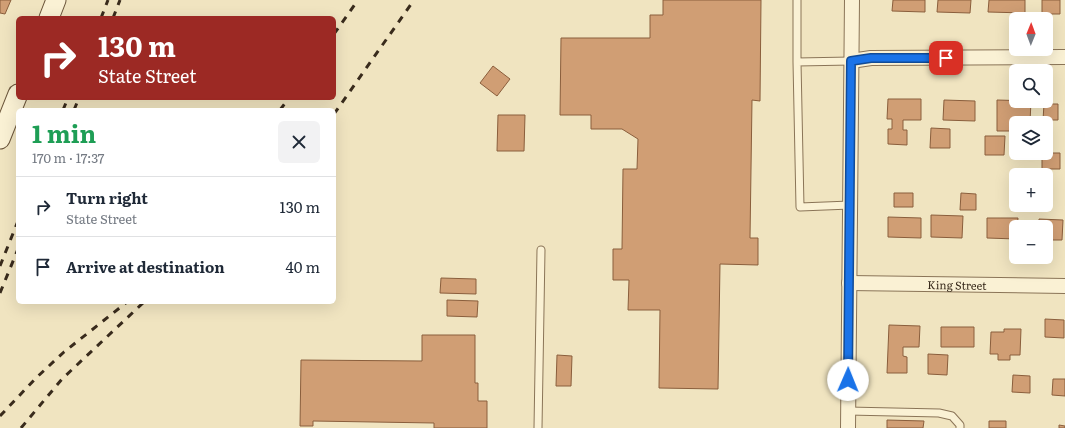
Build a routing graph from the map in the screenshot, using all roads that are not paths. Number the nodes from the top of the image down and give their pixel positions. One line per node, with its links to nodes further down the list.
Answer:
1 (56, 0): 4 (main road)
2 (797, 0): 7 (lane)
3 (852, 0): 6 (street)
4 (50, 16)
5 (1065, 58): 6 (street)
6 (851, 61): 7 (lane); 10 (street)
7 (796, 62): 10 (lane)
8 (16, 99): 9 (main road)
9 (0, 139)
10 (850, 205): 12 (street)
11 (541, 250): 16 (lane)
12 (849, 283): 13 (street, King Street); 14 (street)
13 (1065, 286)
14 (848, 411): 15 (lane); 17 (street)
15 (960, 426)
16 (538, 428)
17 (848, 428)

